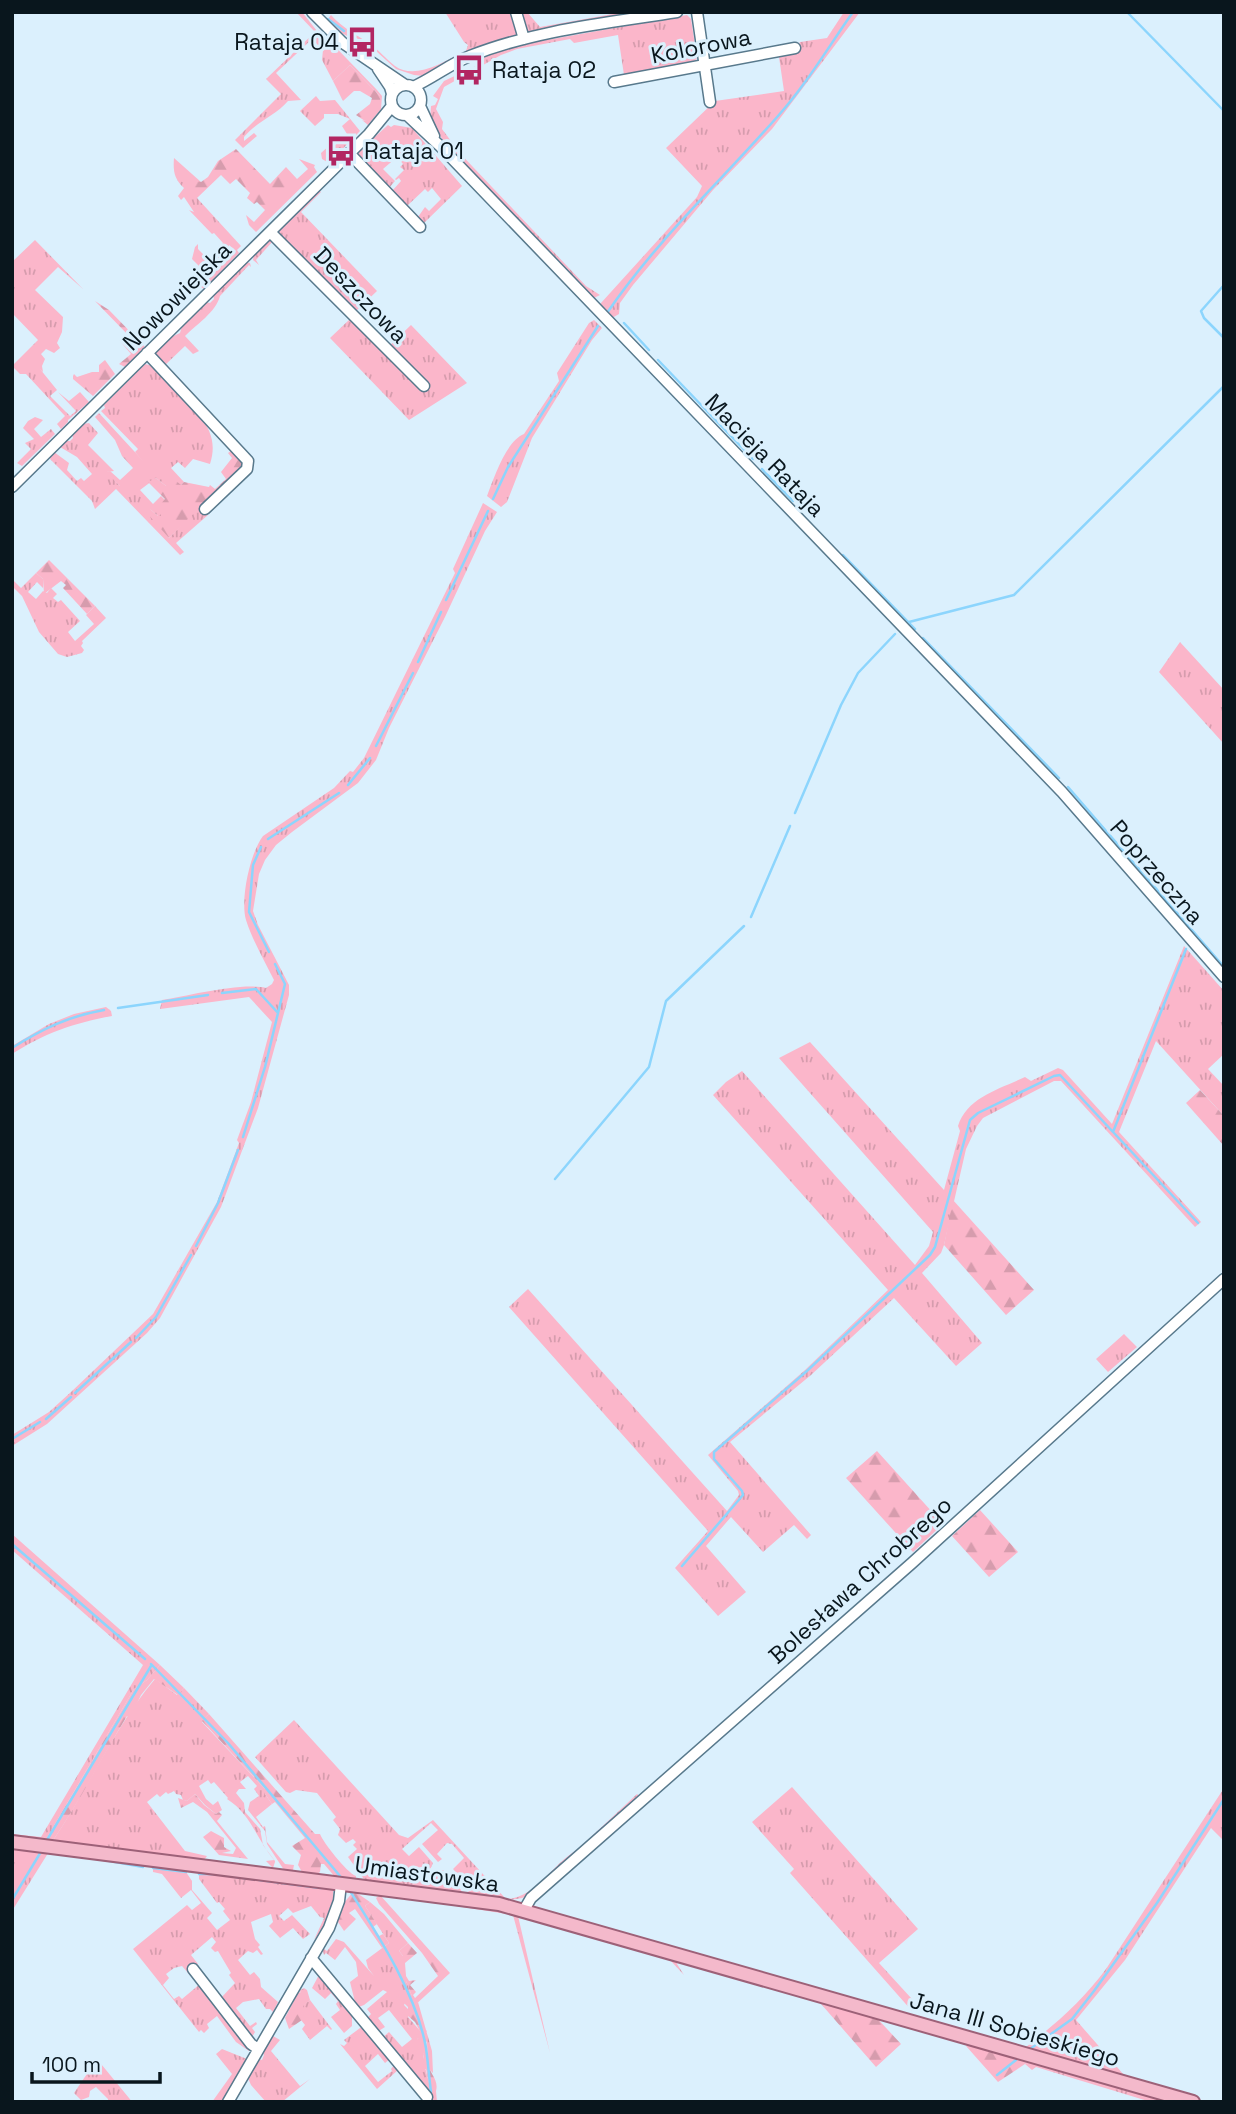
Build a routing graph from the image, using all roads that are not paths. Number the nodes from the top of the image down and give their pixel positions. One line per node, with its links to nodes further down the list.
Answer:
1 (312, 12): 9 (street)
2 (516, 12): 6 (street)
3 (677, 12): 5 (street)
4 (696, 12): 8 (street)
5 (611, 18): 6 (street)
6 (524, 39): 10 (street)
7 (795, 48): 8 (street, Kolorowa)
8 (704, 64): 11 (street, Kolorowa); 15 (street)
9 (376, 65): 12 (street); 13 (street)
10 (446, 68): 12 (street); 14 (street)
11 (614, 82)
12 (409, 86): 13 (street); 14 (street)
13 (392, 94): 16 (street)
14 (420, 102): 17 (street); 19 (street, Macieja Rataja)
15 (710, 102)
16 (392, 106): 17 (street); 18 (street, Nowowiejska)
17 (404, 115): 18 (street, Nowowiejska); 19 (street, Macieja Rataja)
18 (369, 134): 20 (street, Nowowiejska)
19 (440, 146): 27 (street, Macieja Rataja)
20 (349, 153): 21 (street); 22 (street, Nowowiejska)
21 (420, 227)
22 (270, 232): 23 (street, Nowowiejska); 24 (street, Deszczowa)
23 (147, 354): 25 (street, Nowowiejska); 26 (street)
24 (424, 387)
25 (12, 487)
26 (205, 509)
27 (1062, 792): 28 (street, Poprzeczna)
28 (1224, 977)
29 (1224, 1279): 32 (street, Bolesława Chrobrego)
30 (12, 1842): 31 (main road, Umiastowska)
31 (341, 1884): 32 (main road, Umiastowska); 33 (street)
32 (524, 1910): 35 (main road, Umiastowska)
33 (311, 1958): 36 (street); 37 (street)
34 (193, 1969): 36 (street)
35 (825, 1997): 39 (main road, Jana III Sobieskiego)
36 (258, 2049): 38 (street)
37 (427, 2097)
38 (228, 2102)
39 (1193, 2102)

